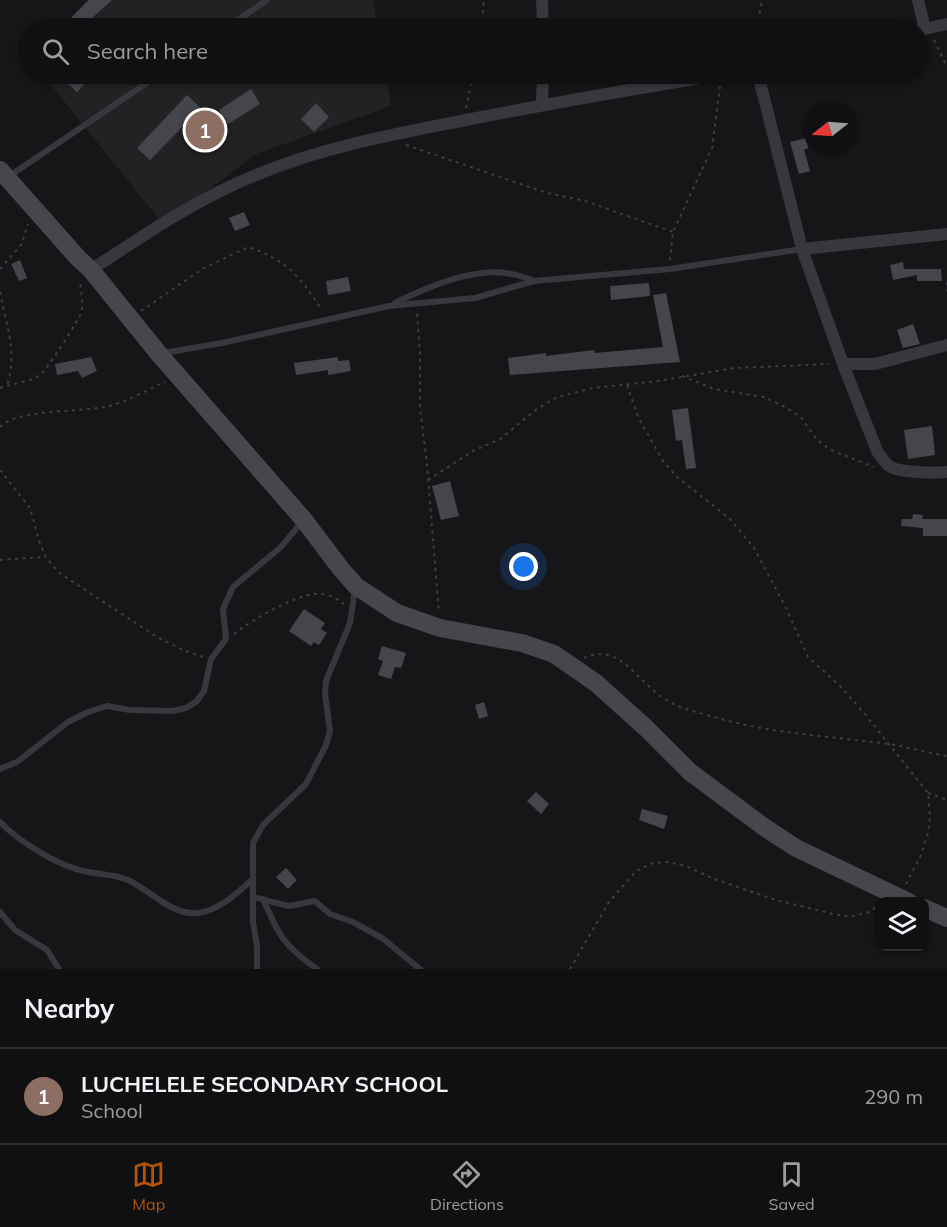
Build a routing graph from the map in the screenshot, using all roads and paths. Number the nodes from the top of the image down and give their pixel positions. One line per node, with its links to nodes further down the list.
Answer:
1 (267, 0): 6 (lane)
2 (484, 0): 7 (path)
3 (542, 0): 8 (street)
4 (762, 0): 9 (path)
5 (918, 0): 10 (street)
6 (241, 18)
7 (481, 18)
8 (543, 18)
9 (759, 18)
10 (920, 18)
11 (947, 24): 12 (street)
12 (929, 28)
13 (929, 36): 14 (path)
14 (947, 67)
15 (144, 84): 24 (lane)
16 (471, 84): 22 (path)
17 (543, 84): 21 (street)
18 (665, 84): 21 (street)
19 (722, 84): 26 (path)
20 (761, 84): 28 (street)
21 (542, 105): 22 (street)
22 (464, 120): 23 (street)
23 (374, 137): 26 (path); 29 (street)
24 (4, 174): 25 (main road)
25 (33, 207): 29 (main road); 30 (path)
26 (673, 232): 31 (path)
27 (947, 234): 28 (street)
28 (802, 249): 31 (lane); 42 (street)
29 (85, 264): 38 (main road); 46 (path)
30 (0, 269)
31 (670, 269): 32 (lane)
32 (534, 281): 36 (lane); 37 (lane)
33 (947, 282): 34 (path)
34 (947, 291)
35 (0, 292): 46 (path)
36 (416, 302): 37 (lane); 52 (path)
37 (389, 306): 39 (lane)
38 (131, 319): 39 (path); 41 (main road)
39 (328, 320): 41 (lane)
40 (947, 345): 42 (street)
41 (159, 354): 44 (main road)
42 (843, 364): 43 (path); 49 (street)
43 (681, 376): 45 (path); 49 (path)
44 (179, 377): 48 (path); 53 (main road)
45 (627, 384): 52 (path); 62 (path)
46 (7, 385): 47 (path)
47 (0, 388)
48 (0, 427)
49 (891, 468): 51 (street)
50 (0, 470): 54 (path)
51 (947, 472)
52 (428, 480): 58 (path)
53 (304, 520): 56 (main road); 59 (lane)
54 (46, 557): 55 (path); 60 (path)
55 (0, 560)
56 (356, 585): 57 (lane); 58 (main road)
57 (352, 608): 59 (path); 68 (lane)
58 (440, 628): 61 (main road)
59 (226, 639): 60 (lane)
60 (211, 659): 64 (lane)
61 (571, 664): 62 (path); 70 (main road)
62 (890, 744): 63 (path); 65 (path)
63 (947, 756)
64 (0, 769)
65 (928, 793): 66 (path); 71 (path)
66 (947, 800)
67 (0, 822): 68 (lane)
68 (253, 879): 69 (lane)
69 (253, 897): 72 (lane); 78 (lane)
70 (900, 897)
71 (905, 897)
72 (262, 899): 79 (lane); 80 (lane)
73 (875, 908): 81 (path)
74 (929, 910): 76 (main road)
75 (0, 912): 77 (lane)
76 (947, 918)
77 (59, 969)
78 (257, 969)
79 (317, 969)
80 (420, 969)
81 (570, 969)

